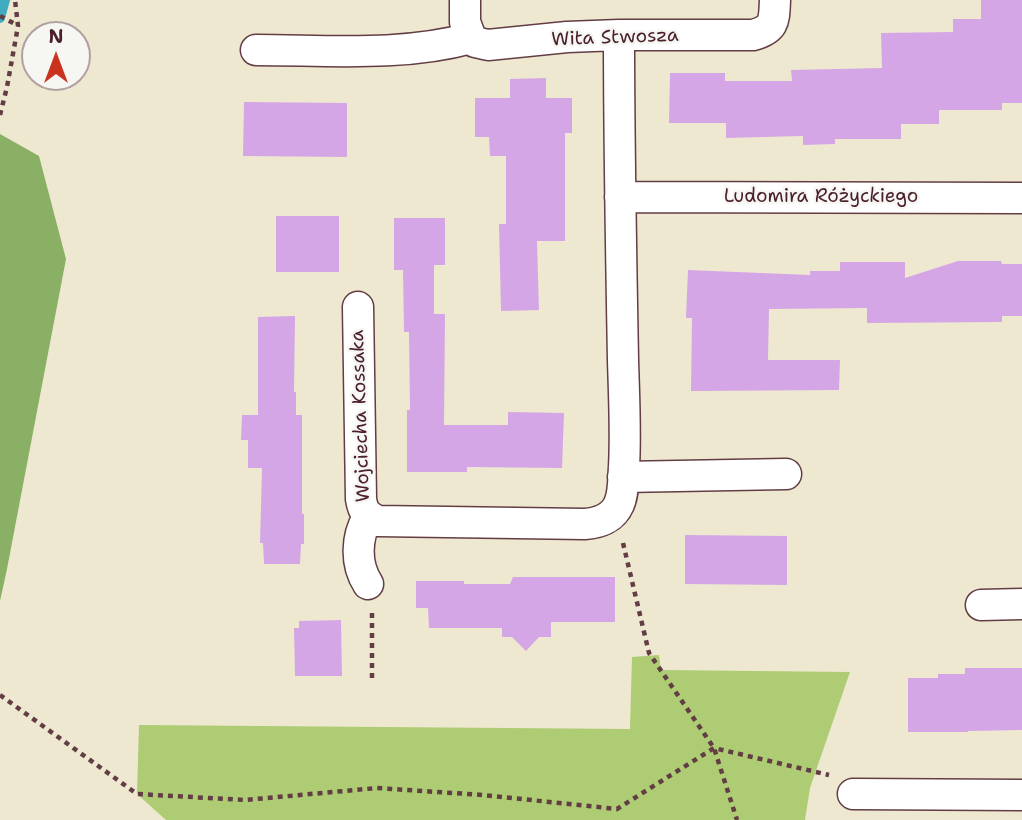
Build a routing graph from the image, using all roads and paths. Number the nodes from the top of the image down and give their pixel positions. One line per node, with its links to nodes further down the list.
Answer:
1 (15, 0): 5 (path)
2 (465, 0): 7 (street)
3 (775, 0): 6 (street, Wita Stwosza)
4 (0, 16): 5 (path)
5 (18, 26): 9 (path)
6 (619, 35): 7 (street, Wita Stwosza); 10 (street)
7 (471, 38): 8 (street)
8 (256, 50)
9 (0, 115)
10 (620, 197): 11 (street, Ludomira Różyckiego); 14 (street)
11 (1022, 198)
12 (358, 307): 16 (street, Wojciecha Kossaka)
13 (786, 474): 14 (street)
14 (623, 477): 15 (street)
15 (618, 507): 16 (street, Wojciecha Kossaka); 22 (path)
16 (368, 517): 17 (street)
17 (368, 584): 20 (path)
18 (1022, 604): 19 (street)
19 (981, 605)
20 (372, 683)
21 (0, 695): 22 (path)
22 (713, 748): 23 (path); 25 (path)
23 (862, 795): 24 (street)
24 (1022, 795)
25 (737, 820)

